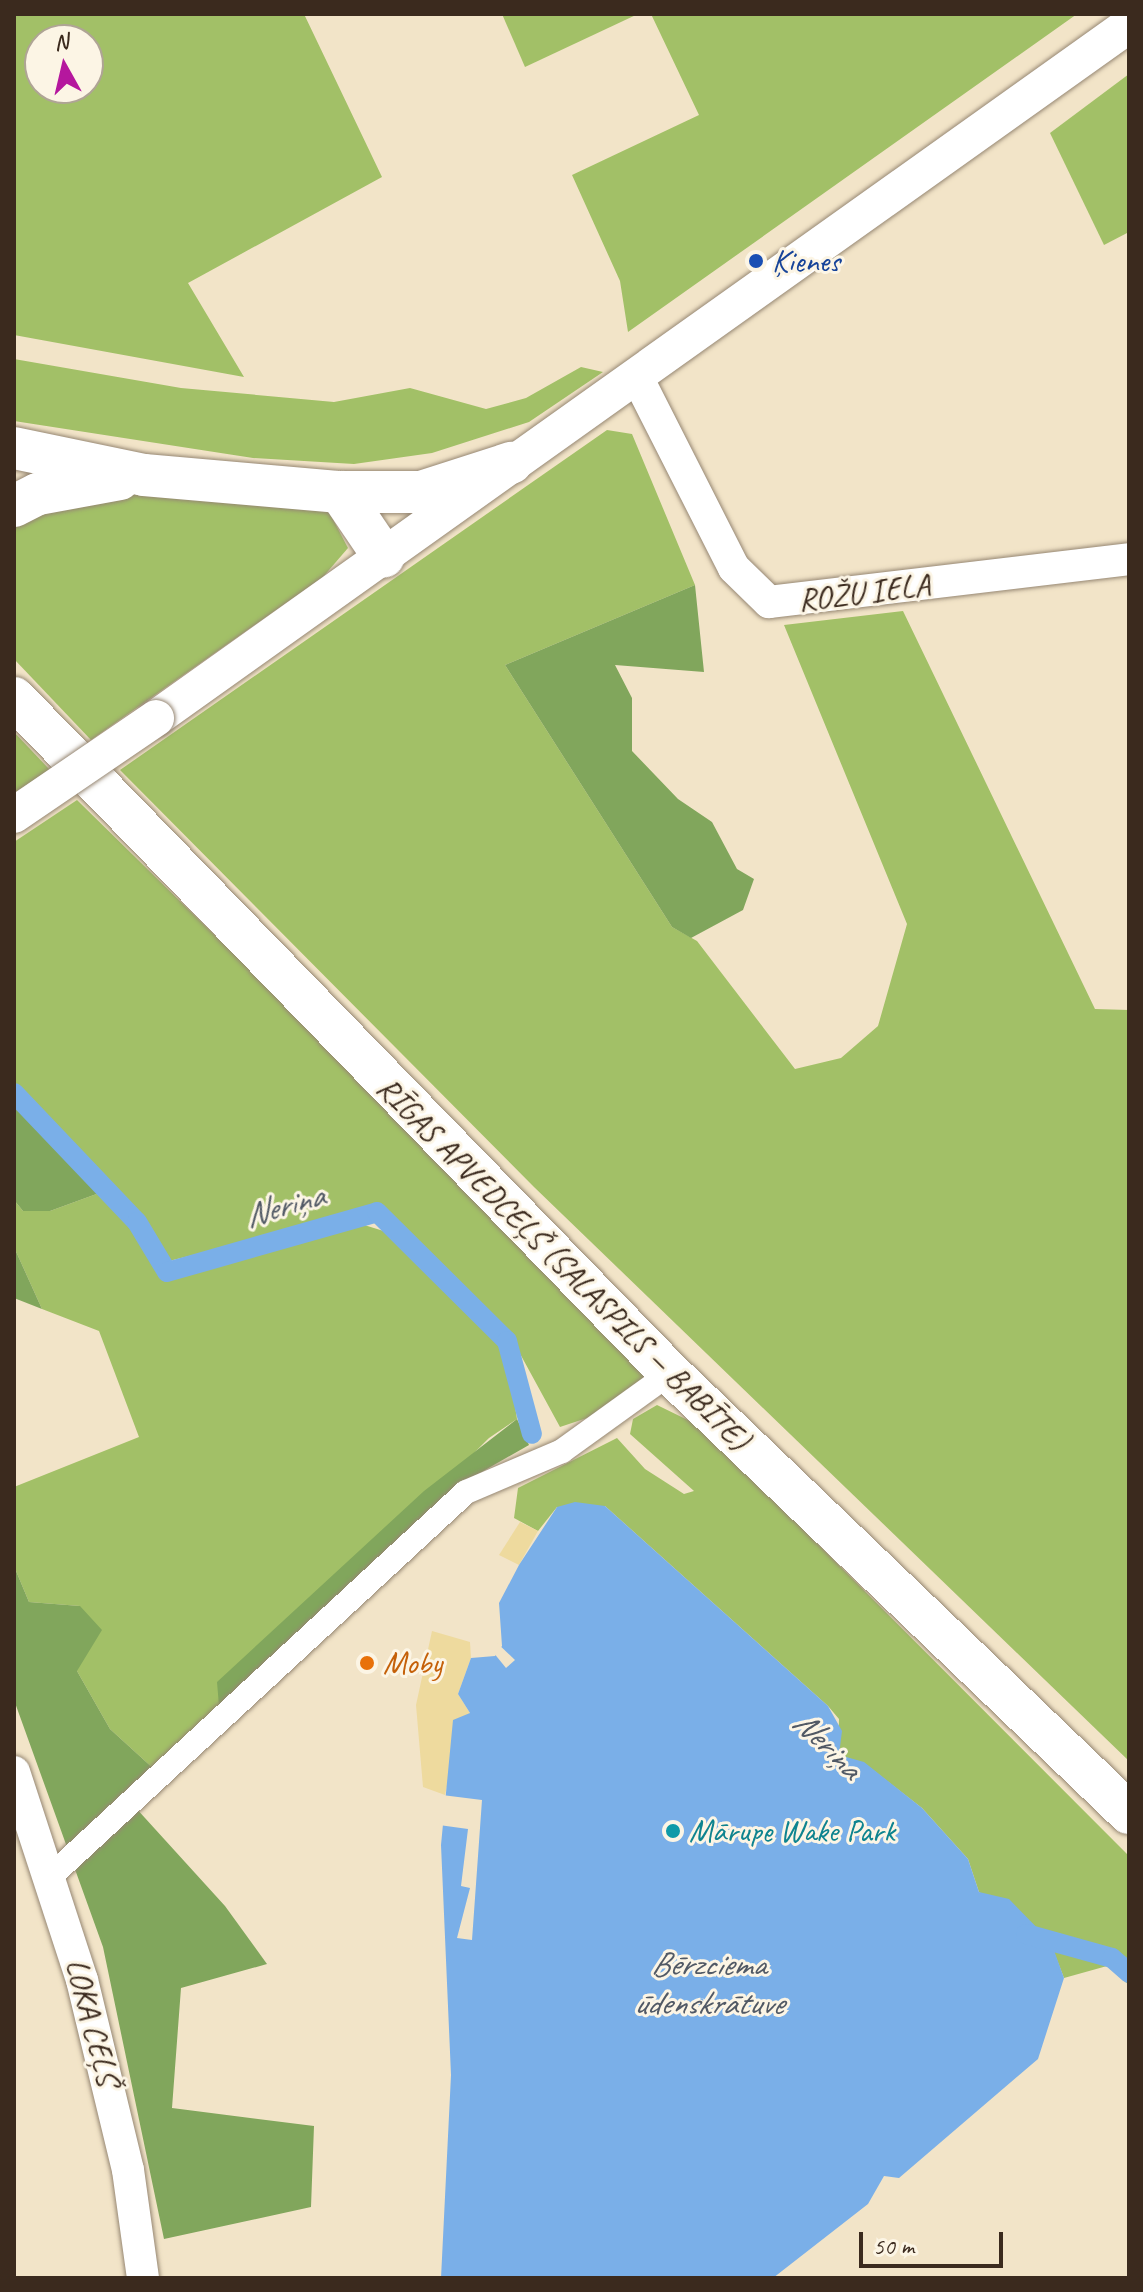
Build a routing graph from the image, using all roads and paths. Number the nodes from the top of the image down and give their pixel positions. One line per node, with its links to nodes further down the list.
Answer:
1 (1129, 25): 2 (main road)
2 (636, 375): 4 (main road); 9 (street, ROŽU IELA)
3 (14, 448): 5 (highway)
4 (511, 463): 6 (highway); 8 (main road)
5 (144, 475): 6 (highway); 7 (highway)
6 (340, 492): 8 (highway)
7 (14, 506)
8 (384, 557): 11 (main road, bridge)
9 (1129, 559)
10 (14, 698): 12 (highway, RĪGAS APVEDCEĻŠ (SALASPILS — BABĪTE))
11 (14, 815)
12 (670, 1373): 14 (highway, RĪGAS APVEDCEĻŠ (SALASPILS — BABĪTE)); 15 (street)
13 (14, 1772): 15 (street, LOKA CEĻŠ)
14 (1129, 1813)
15 (51, 1876): 16 (street, LOKA CEĻŠ)
16 (143, 2278)

